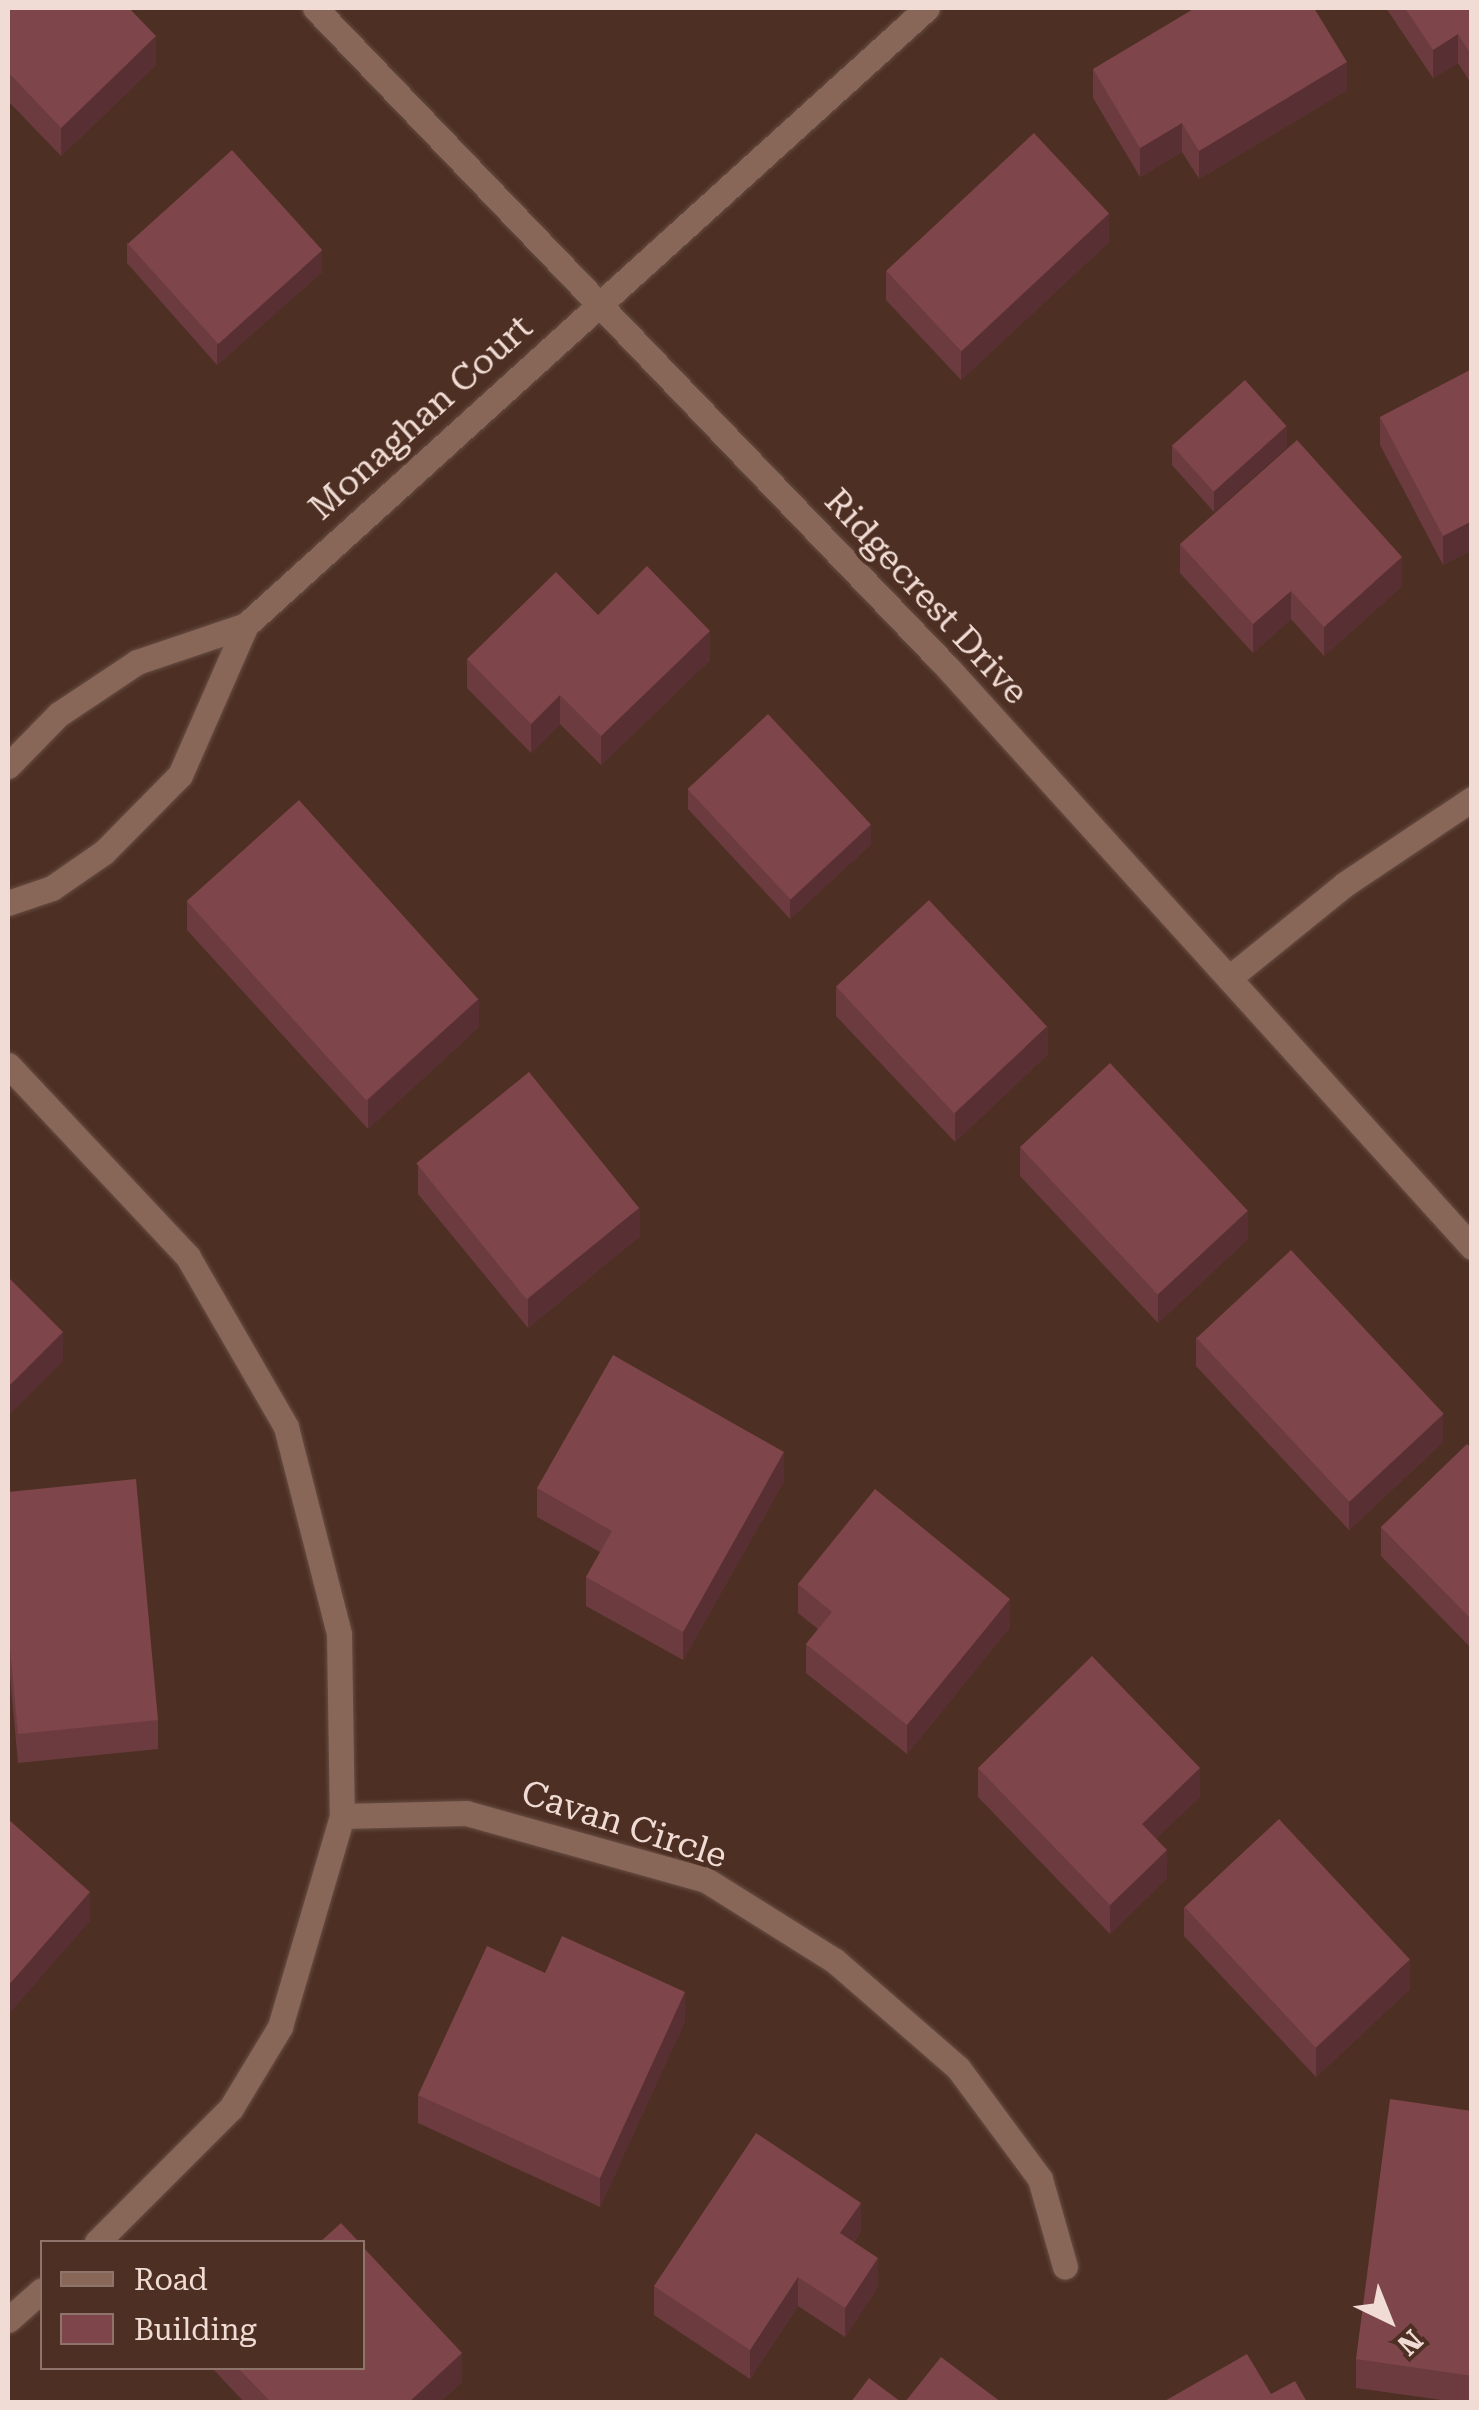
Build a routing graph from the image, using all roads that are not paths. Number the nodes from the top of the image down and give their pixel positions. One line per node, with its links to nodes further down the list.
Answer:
1 (315, 8): 3 (street, Ridgecrest Drive)
2 (927, 8): 3 (street, Monaghan Court)
3 (597, 304): 4 (street, Monaghan Court); 8 (street, Ridgecrest Drive)
4 (246, 625): 5 (street); 7 (street, Monaghan Court)
5 (8, 766)
6 (1472, 799): 8 (street)
7 (8, 903)
8 (1229, 978): 10 (street, Ridgecrest Drive)
9 (8, 1065): 11 (street)
10 (1472, 1247)
11 (342, 1816): 12 (street); 13 (street, Cavan Circle)
12 (98, 2240)
13 (1065, 2267)
14 (40, 2292): 15 (street)
15 (8, 2320)

